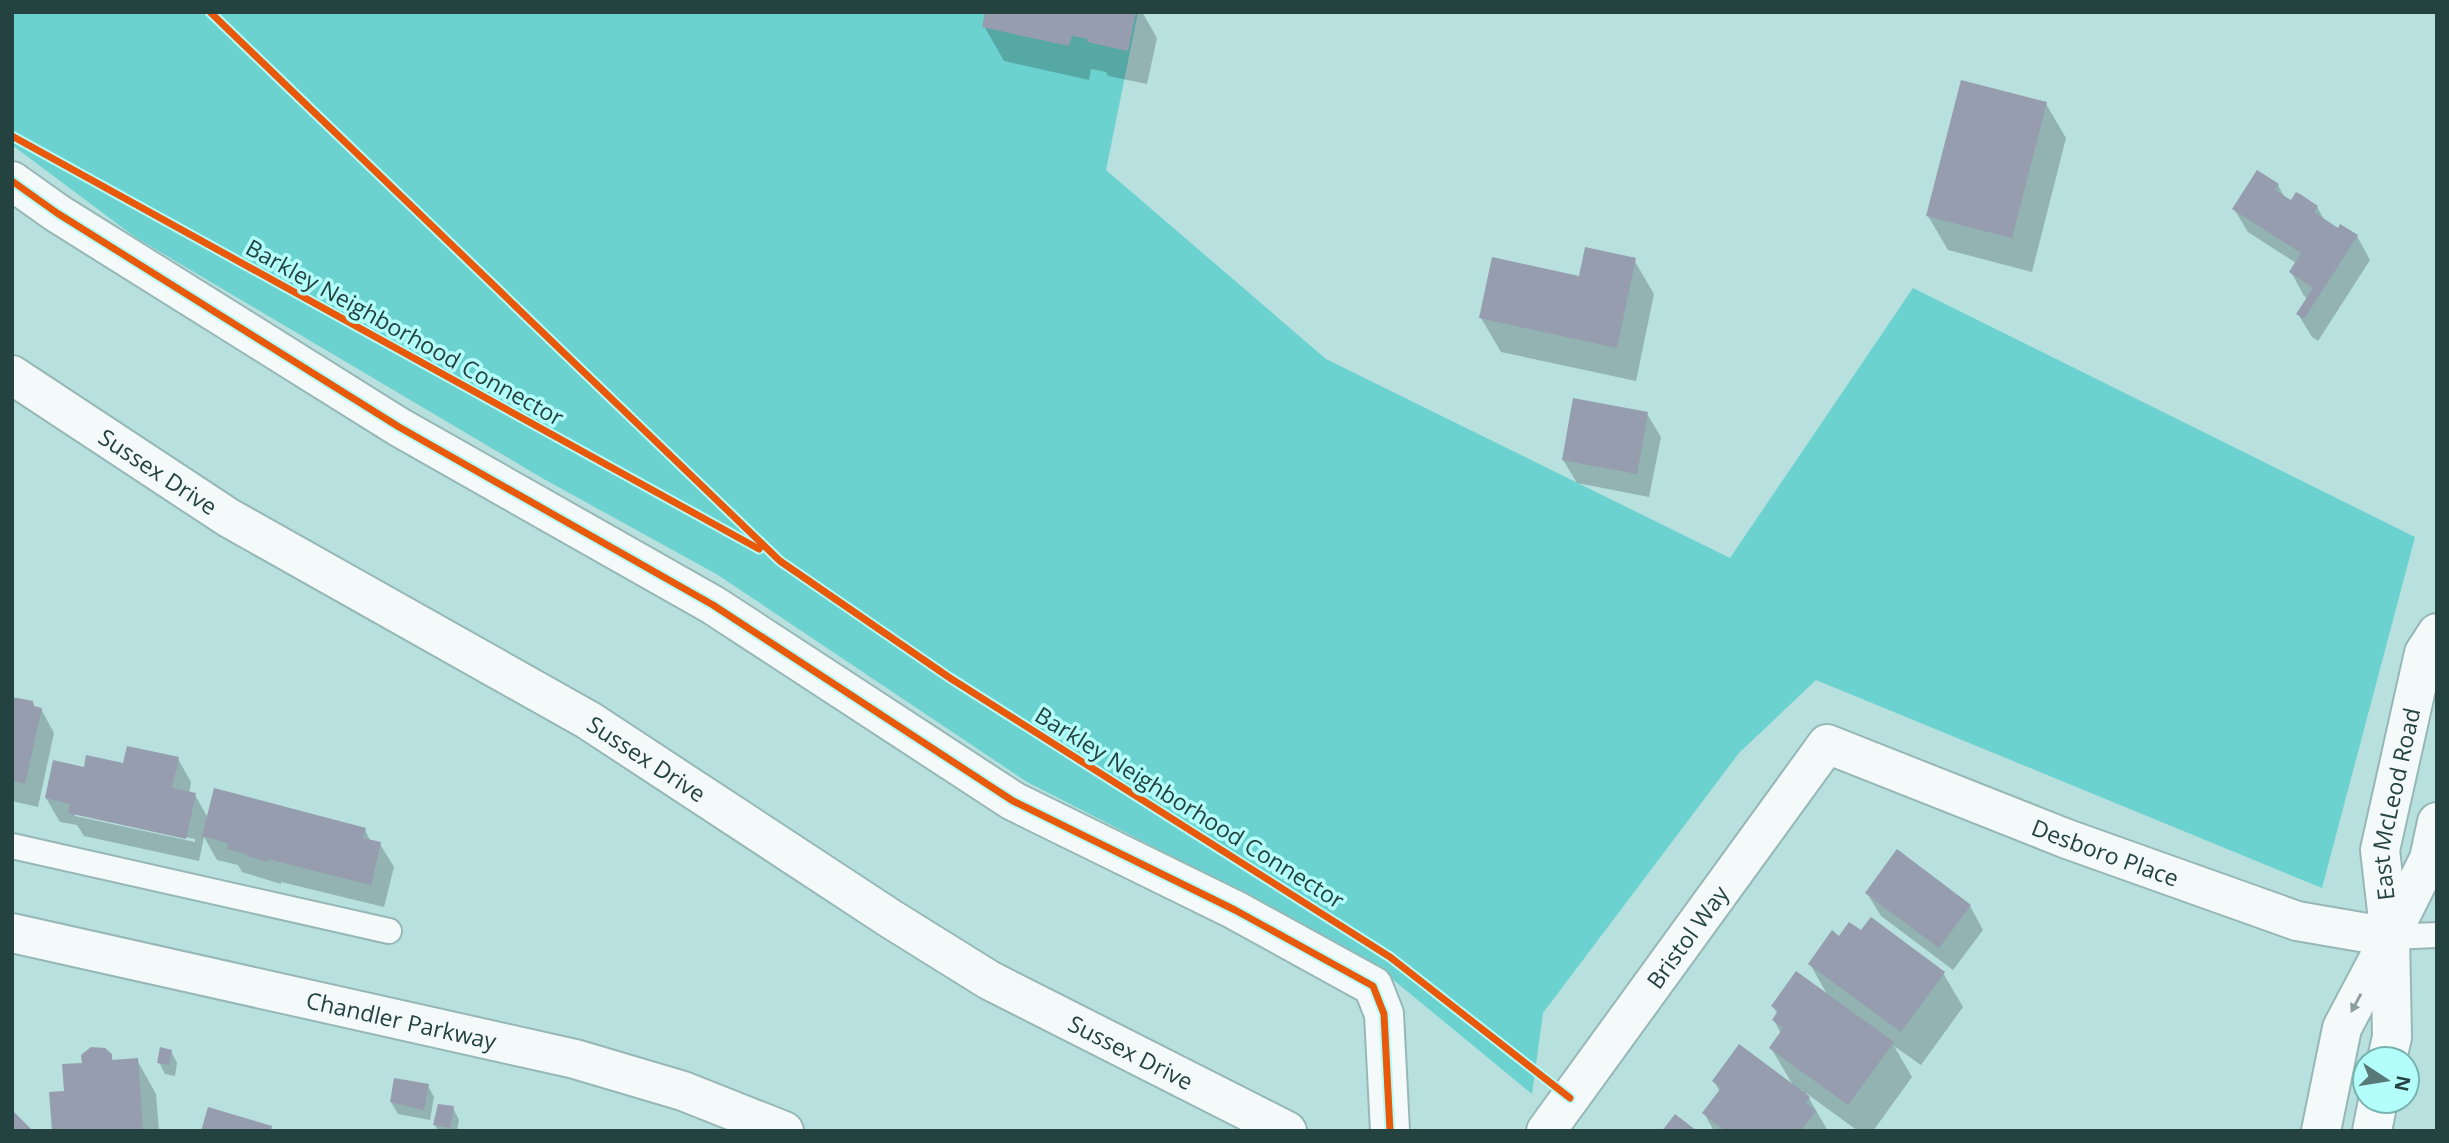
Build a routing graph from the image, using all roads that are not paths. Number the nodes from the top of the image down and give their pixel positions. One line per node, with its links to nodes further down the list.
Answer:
1 (12, 181): 14 (street)
2 (12, 375): 13 (street, Sussex Drive)
3 (2437, 633): 10 (street, East McLeod Road)
4 (1827, 744): 10 (street, Desboro Place); 15 (street, Bristol Way)
5 (2437, 822): 10 (street, East McLeod Road)
6 (12, 846): 7 (lane)
7 (389, 931)
8 (12, 933): 12 (street, Chandler Parkway)
9 (2437, 935): 10 (lane)
10 (2390, 937): 11 (street, East McLeod Road); 16 (street, East McLeod Road, one-way to 16)
11 (2390, 1045)
12 (784, 1131)
13 (1287, 1131)
14 (1390, 1131)
15 (1546, 1131)
16 (2321, 1131)

